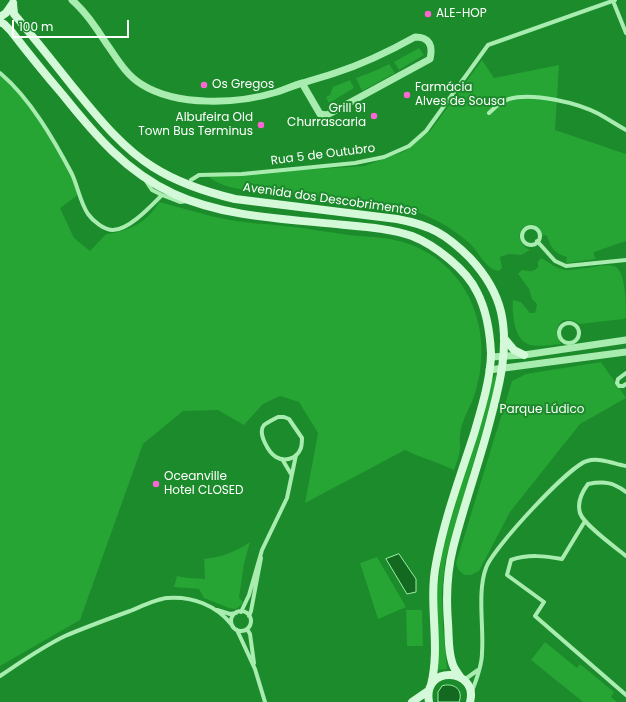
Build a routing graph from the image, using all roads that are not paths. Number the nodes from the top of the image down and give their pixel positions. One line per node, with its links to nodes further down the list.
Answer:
1 (72, 0): 9 (street)
2 (614, 0): 6 (street); 13 (street, Rua 5 de Outubro)
3 (13, 2): 4 (main road); 19 (main road, Avenida dos Descobrimentos)
4 (0, 17)
5 (0, 22): 12 (main road, Avenida dos Descobrimentos)
6 (624, 22): 7 (street)
7 (626, 33)
8 (0, 73): 14 (street)
9 (302, 83): 9 (street)
10 (489, 113): 11 (street)
11 (626, 130)
12 (143, 176): 14 (street); 15 (main road, Avenida dos Descobrimentos)
13 (191, 180)
14 (162, 195): 15 (street)
15 (192, 200): 23 (main road, Avenida dos Descobrimentos)
16 (537, 241): 16 (street); 17 (street)
17 (626, 260)
18 (579, 331): 18 (street)
19 (504, 338): 22 (main road); 24 (main road, Avenida dos Descobrimentos)
20 (626, 340): 22 (street)
21 (626, 352): 26 (street)
22 (524, 355): 24 (street)
23 (491, 357): 24 (street); 25 (main road, Avenida dos Descobrimentos)
24 (504, 357): 26 (main road, Avenida dos Descobrimentos)
25 (489, 370): 26 (street); 47 (main road, Avenida dos Descobrimentos)
26 (502, 370): 46 (main road, Avenida dos Descobrimentos)
27 (626, 373): 28 (street)
28 (626, 384)
29 (296, 455): 30 (street); 30 (street); 32 (street)
30 (282, 459): 32 (street)
31 (626, 466): 44 (street)
32 (291, 474): 35 (street)
33 (626, 492): 34 (street)
34 (586, 521): 36 (street); 48 (street)
35 (262, 550): 38 (street); 39 (street)
36 (626, 556)
37 (213, 608): 38 (street); 40 (street); 45 (street)
38 (239, 612): 39 (street); 40 (street)
39 (249, 616): 41 (street)
40 (232, 625): 42 (street)
41 (247, 629): 42 (street); 43 (street)
42 (237, 630): 43 (street)
43 (255, 669): 50 (street)
44 (478, 670): 46 (street); 49 (street)
45 (0, 676)
46 (463, 679): 47 (main road); 49 (main road, Avenida dos Descobrimentos)
47 (430, 688): 51 (main road); 52 (main road, Avenida dos Descobrimentos)
48 (626, 694)
49 (470, 698)
50 (265, 702)
51 (412, 702)
52 (429, 702)

